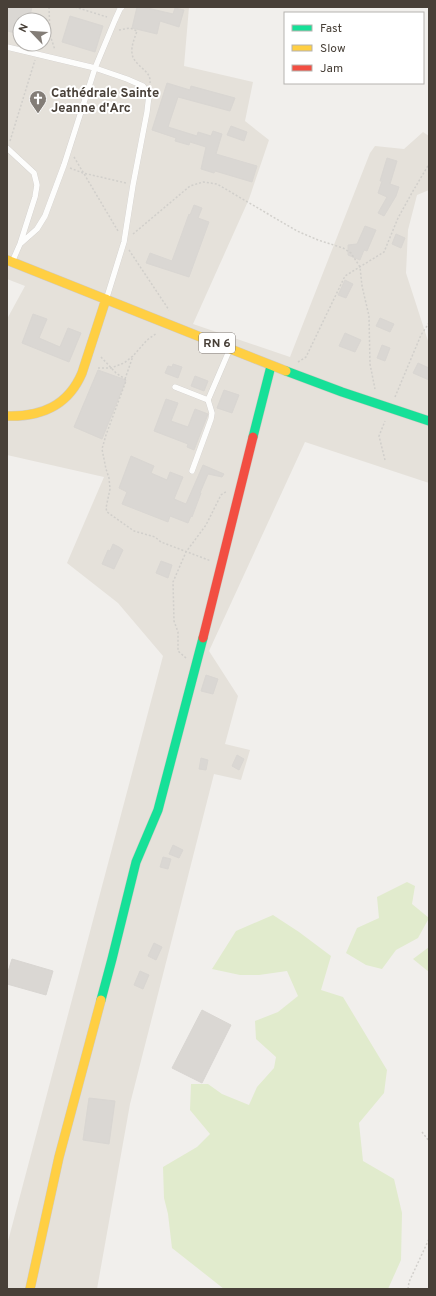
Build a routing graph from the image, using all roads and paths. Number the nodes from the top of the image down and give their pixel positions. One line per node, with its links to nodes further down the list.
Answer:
1 (49, 7): 8 (path)
2 (75, 7): 4 (path)
3 (122, 7): 4 (lane)
4 (115, 20): 5 (lane)
5 (111, 31): 9 (lane); 10 (path)
6 (7, 47): 7 (lane)
7 (37, 54): 8 (lane); 11 (path)
8 (58, 59): 9 (lane)
9 (96, 68): 10 (lane); 13 (lane)
10 (149, 95): 14 (lane)
11 (7, 148): 16 (lane)
12 (429, 164): 18 (path)
13 (64, 165): 14 (path); 16 (lane)
14 (133, 185): 15 (lane)
15 (124, 242): 18 (path); 19 (lane)
16 (20, 244): 17 (lane)
17 (10, 261): 19 (street, RN 6)
18 (360, 267): 28 (path); 32 (path)
19 (106, 299): 22 (street); 23 (street, RN 6)
20 (429, 323): 33 (path)
21 (158, 333): 24 (path)
22 (93, 342): 26 (path); 27 (street)
23 (229, 348): 25 (street, RN 6); 31 (lane)
24 (133, 356): 26 (path); 29 (path)
25 (271, 366): 28 (street, RN 6); 38 (street)
26 (111, 368): 27 (path); 29 (path)
27 (84, 369): 34 (street)
28 (285, 372): 32 (street, RN 6)
29 (125, 379): 39 (path)
30 (175, 387): 31 (lane)
31 (208, 400): 37 (lane)
32 (378, 405): 33 (street, RN 6)
33 (390, 409): 35 (street, RN 6); 36 (path)
34 (7, 416)
35 (429, 421)
36 (385, 460)
37 (192, 471)
38 (241, 486): 39 (path); 40 (street)
39 (186, 552): 40 (path); 41 (path)
40 (222, 565): 45 (street)
41 (187, 658)
42 (422, 1132): 43 (path)
43 (429, 1141)
44 (429, 1239): 46 (path)
45 (30, 1289)
46 (408, 1289)

